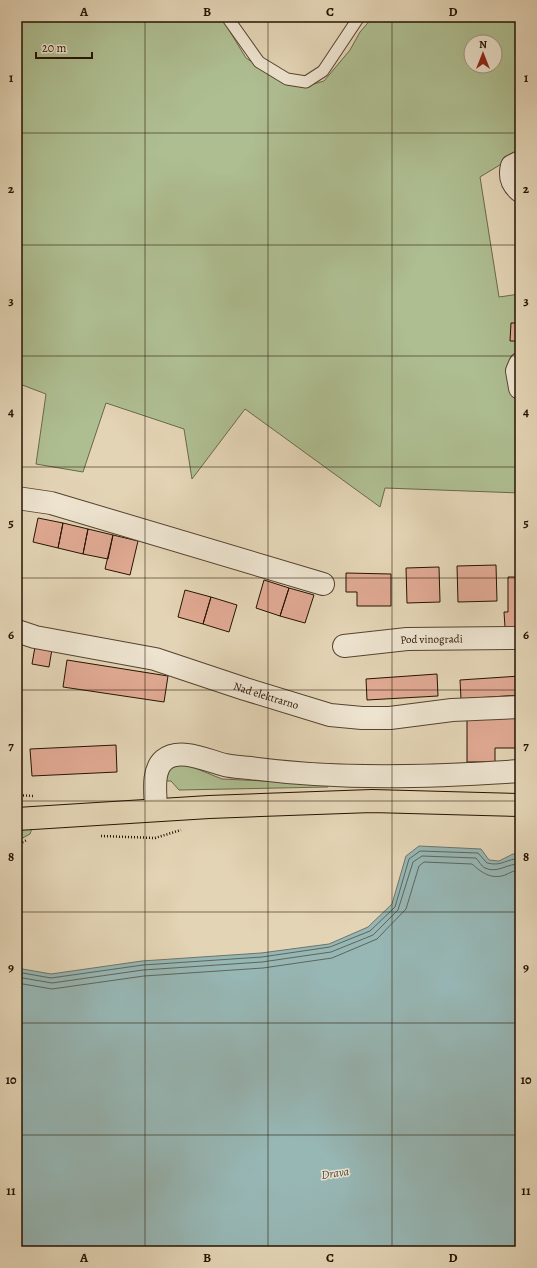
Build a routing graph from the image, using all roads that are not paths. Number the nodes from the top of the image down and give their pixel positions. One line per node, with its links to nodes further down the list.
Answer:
1 (227, 17): 2 (lane)
2 (359, 17)
3 (520, 162): 4 (street)
4 (520, 192)
5 (520, 364): 6 (street)
6 (520, 388)
7 (17, 498): 8 (street)
8 (323, 584)
9 (17, 631): 12 (street, Nad elektrarno)
10 (520, 638): 11 (street, Pod vinogradi)
11 (344, 646)
12 (520, 708)
13 (520, 771): 15 (street)
14 (520, 805): 15 (main road)
15 (156, 810): 16 (main road)
16 (17, 819)

